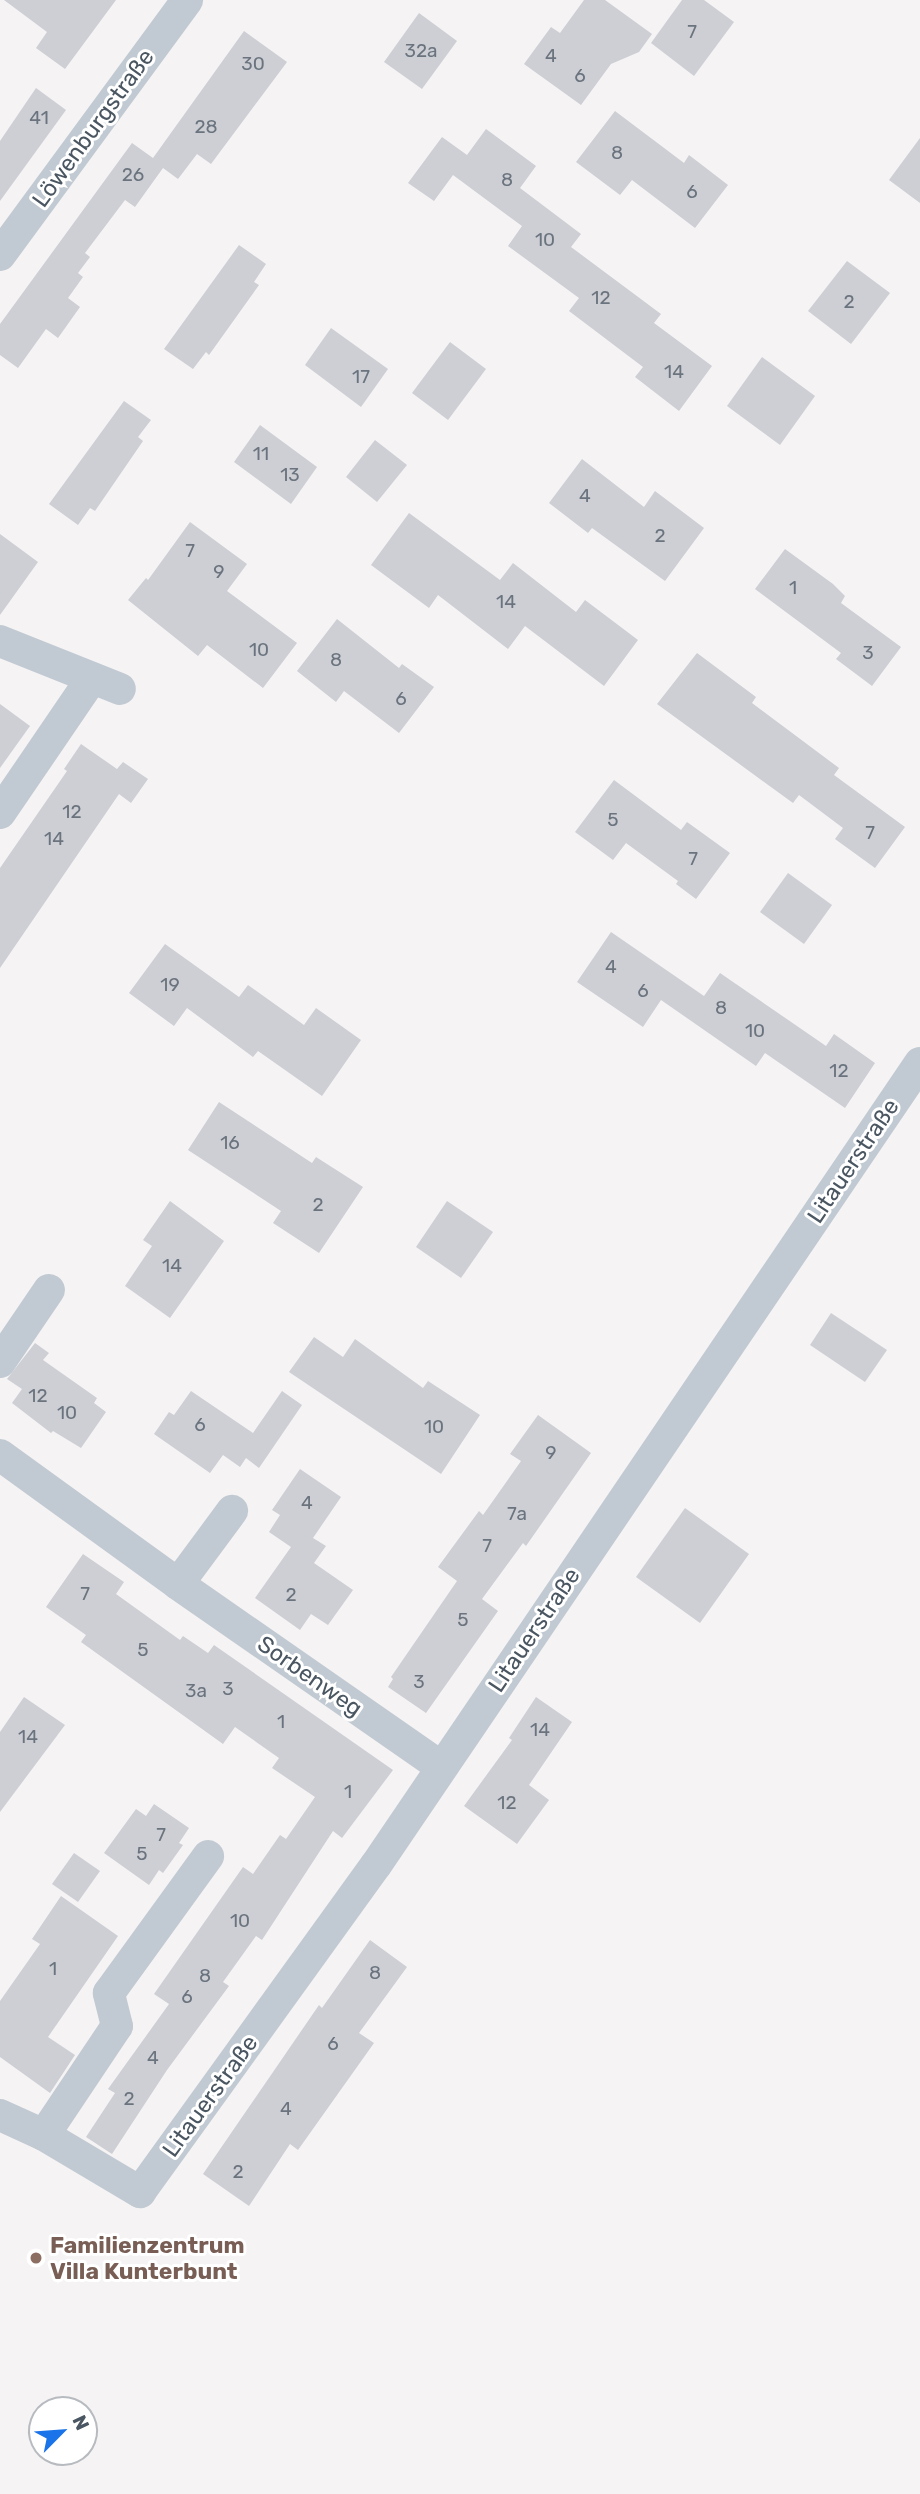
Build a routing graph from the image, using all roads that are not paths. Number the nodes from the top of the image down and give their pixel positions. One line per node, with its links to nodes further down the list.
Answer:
1 (187, 0): 2 (street, Löwenburgstraße)
2 (0, 255)
3 (0, 642): 4 (street)
4 (0, 813)
5 (920, 1063): 11 (street, Litauerstraße)
6 (49, 1290): 7 (street)
7 (0, 1362)
8 (0, 1455): 10 (street, Sorbenweg)
9 (232, 1511): 10 (street)
10 (178, 1584): 11 (street, Sorbenweg)
11 (441, 1767): 14 (street, Litauerstraße)
12 (208, 1856): 14 (street)
13 (0, 2115): 14 (street)
14 (44, 2135)

